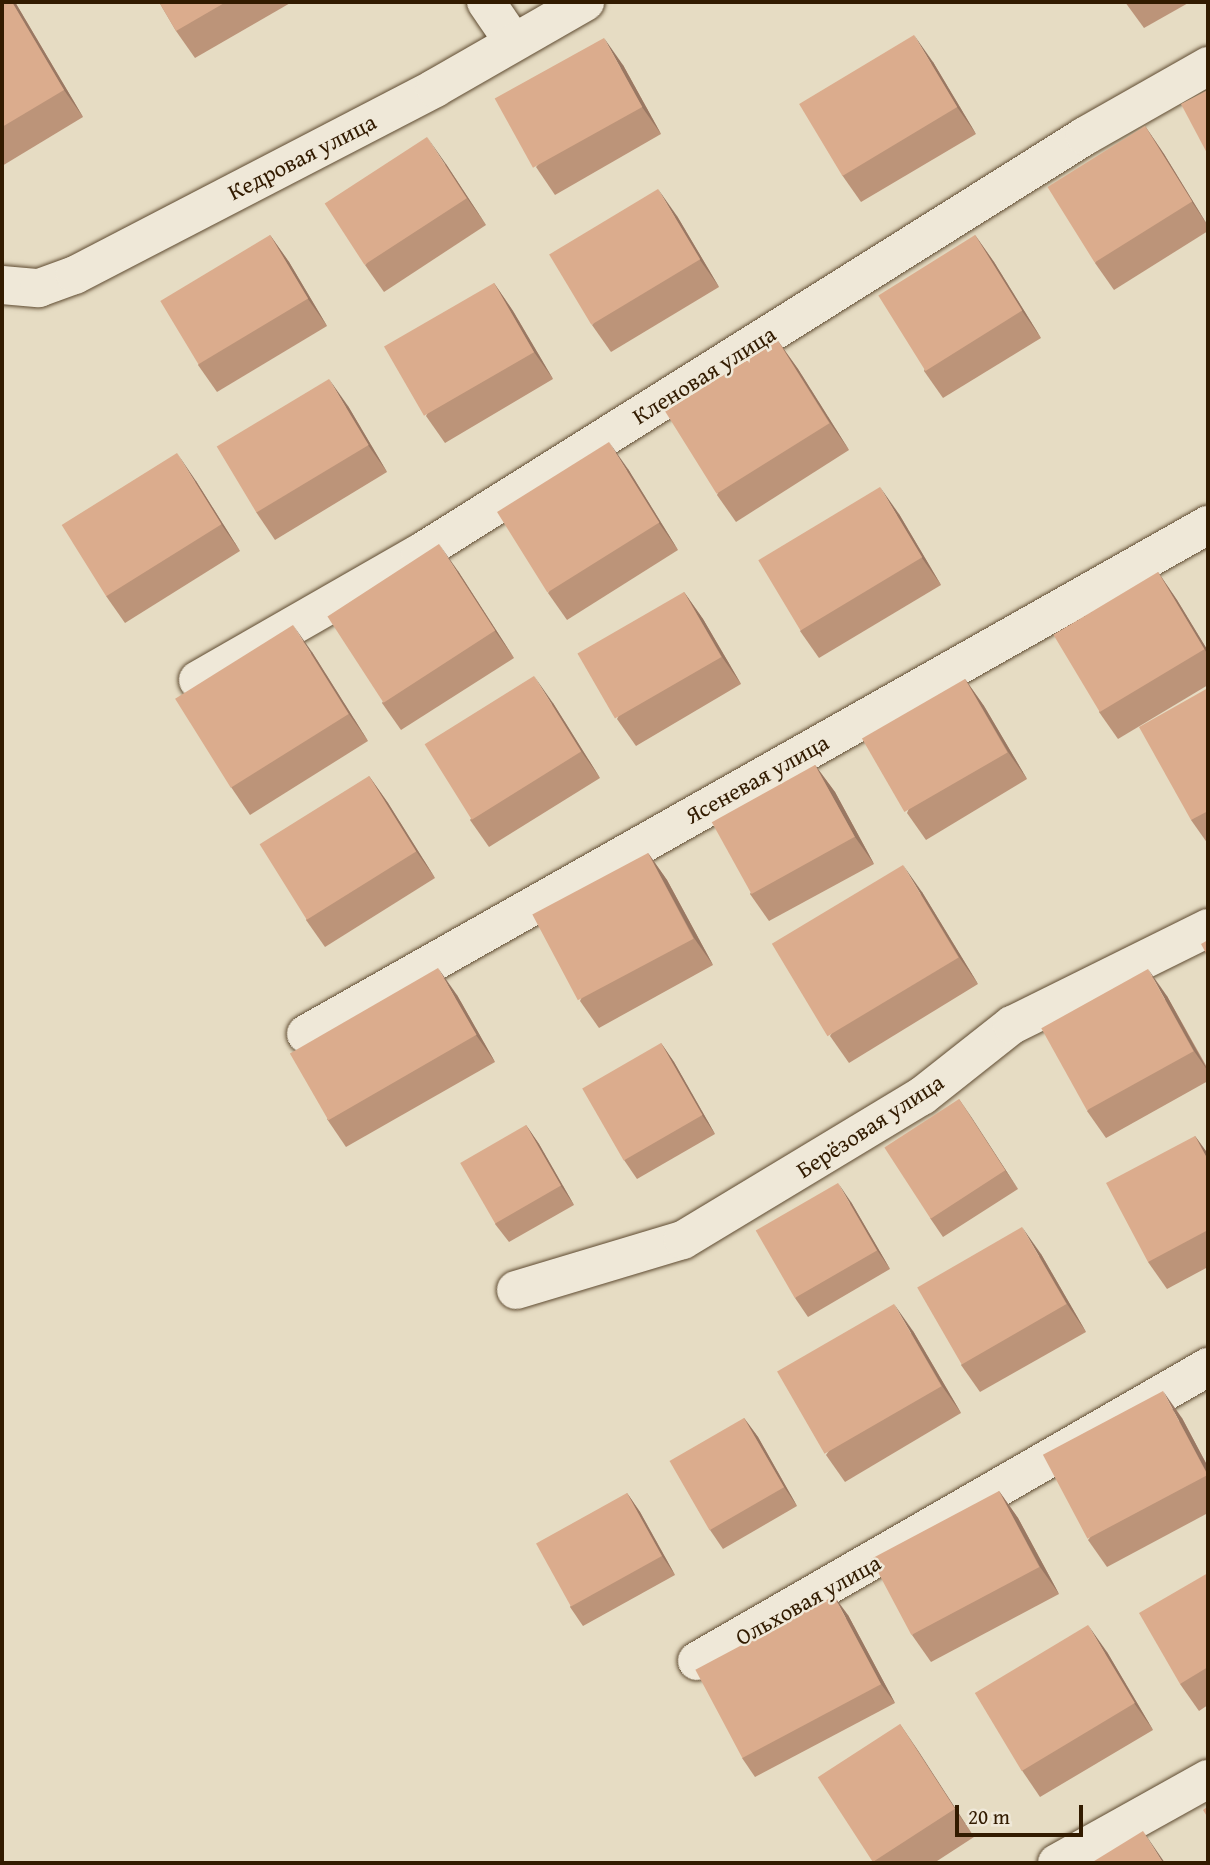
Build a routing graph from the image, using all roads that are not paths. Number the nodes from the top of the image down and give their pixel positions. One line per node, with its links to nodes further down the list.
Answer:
1 (486, 2): 3 (street)
2 (584, 2): 3 (street, Кедровая улица)
3 (512, 40): 5 (street, Кедровая улица)
4 (1208, 66): 7 (street, Кленовая улица)
5 (7, 287)
6 (1208, 525): 9 (street, Ясеневая улица)
7 (198, 680)
8 (1208, 928): 10 (street, Берёзовая улица)
9 (306, 1034)
10 (516, 1290)
11 (1208, 1367): 12 (street, Ольховая улица)
12 (697, 1661)
13 (1208, 1779): 14 (street)
14 (1057, 1863)

